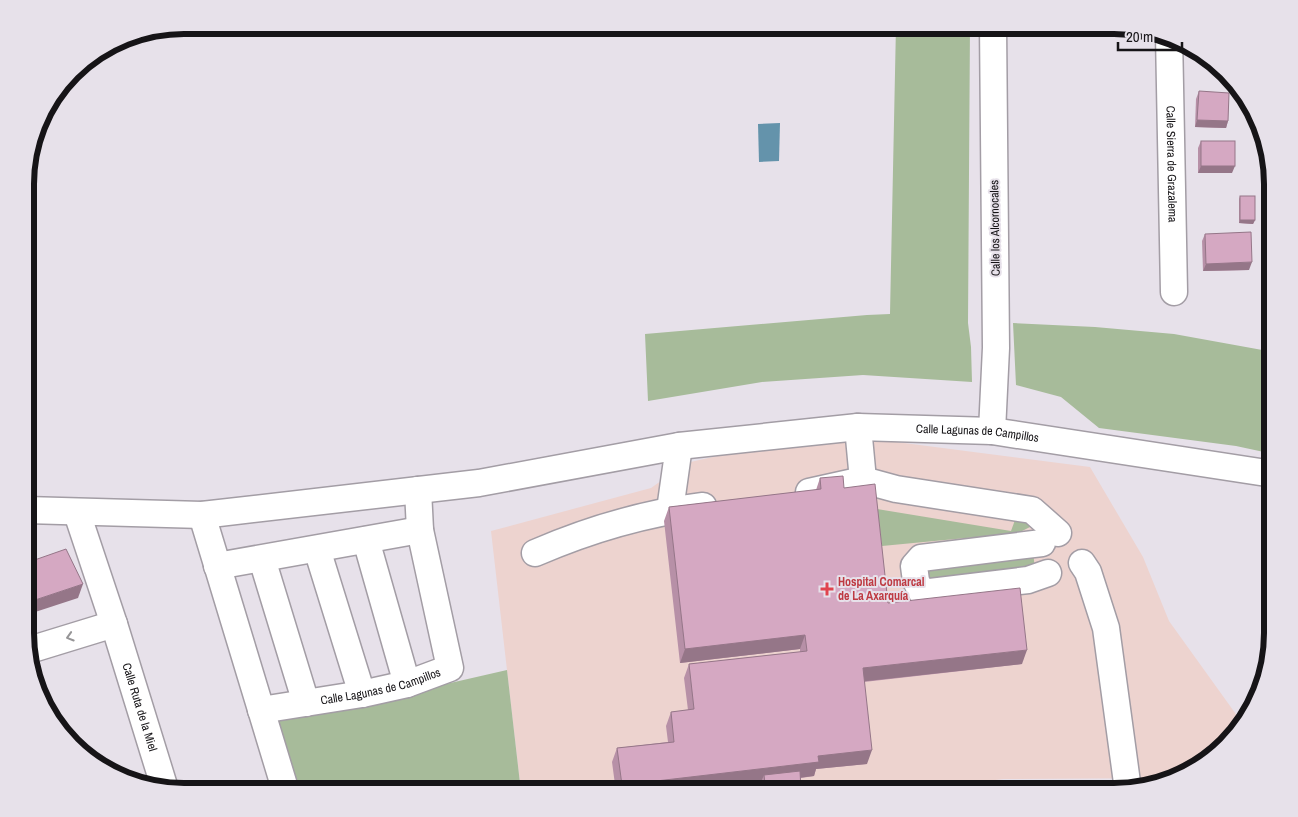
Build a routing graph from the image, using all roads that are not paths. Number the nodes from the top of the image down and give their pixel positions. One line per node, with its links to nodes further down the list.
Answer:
1 (993, 34): 5 (street, Calle los Alcornocales)
2 (1169, 44): 3 (street, Calle Sierra de Grazalema)
3 (1174, 292)
4 (858, 427): 5 (street, Calle Lagunas de Campillos); 6 (street, Calle Lagunas de Campillos); 8 (street)
5 (992, 431): 7 (street, Calle Lagunas de Campillos)
6 (679, 446): 9 (street, Calle Lagunas de Campillos); 13 (street)
7 (1264, 472)
8 (863, 480): 10 (street); 17 (street)
9 (418, 490): 15 (street, Calle Lagunas de Campillos); 16 (street, Calle Lagunas de Campillos)
10 (788, 495)
11 (729, 502): 13 (street)
12 (34, 510): 14 (street, Calle Lagunas de Campillos)
13 (670, 510): 20 (street)
14 (77, 513): 15 (street, Calle Lagunas de Campillos); 25 (street, Calle Ruta de la Miel)
15 (202, 515): 23 (street)
16 (420, 530): 18 (street); 27 (street, Calle Lagunas de Campillos)
17 (1050, 538): 22 (street); 24 (street); 24 (street)
18 (366, 540): 19 (street); 27 (street)
19 (317, 549): 21 (street); 28 (street)
20 (535, 553)
21 (262, 559): 23 (street); 29 (street)
22 (1082, 563): 24 (street); 33 (street)
23 (216, 566): 30 (street)
24 (1048, 573)
25 (114, 624): 26 (street, one-way to 26); 31 (street, Calle Ruta de la Miel)
26 (35, 648)
27 (407, 684): 28 (street, Calle Lagunas de Campillos)
28 (362, 694): 29 (street, Calle Lagunas de Campillos)
29 (306, 703): 30 (street, Calle Lagunas de Campillos)
30 (262, 710): 32 (street)
31 (162, 782)
32 (283, 783)
33 (1127, 783)

